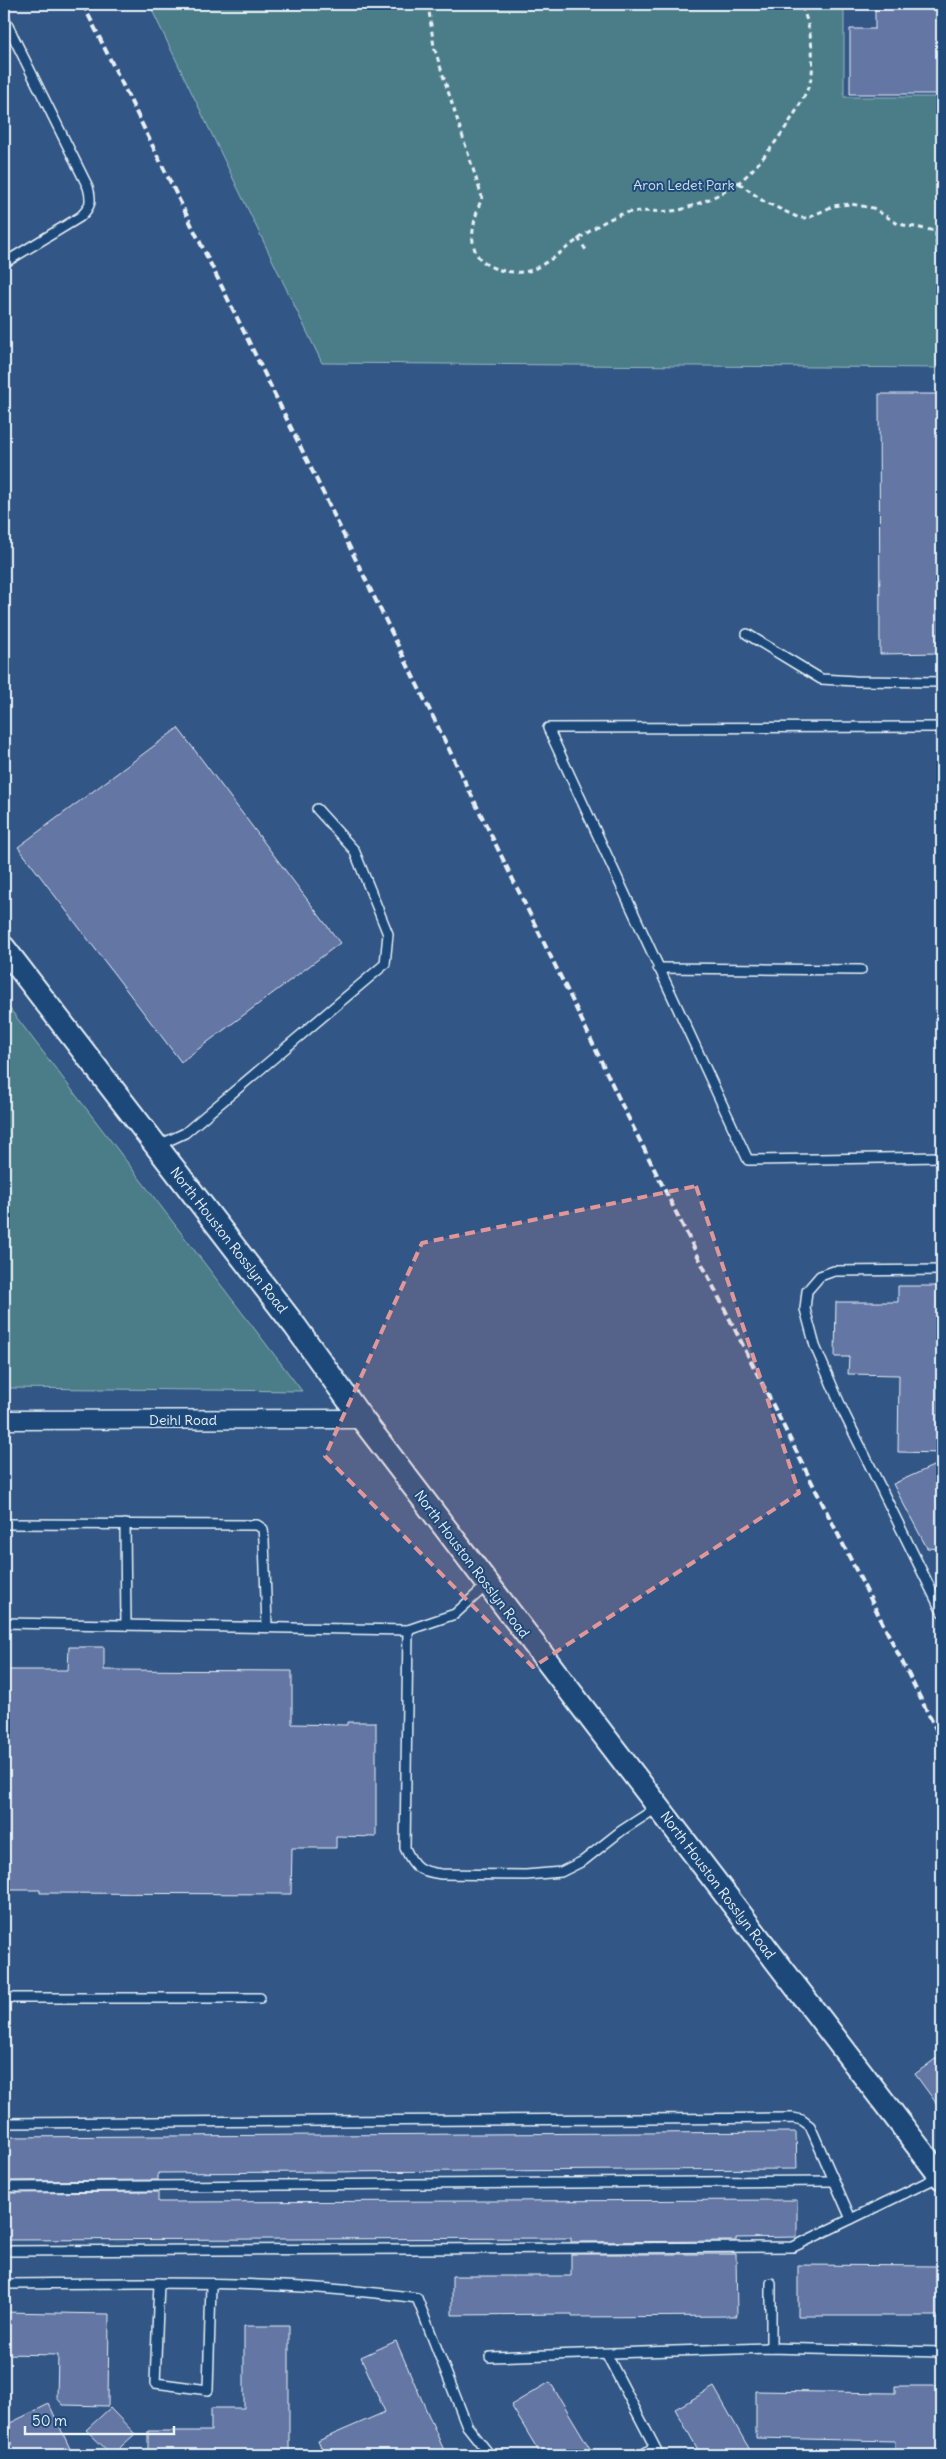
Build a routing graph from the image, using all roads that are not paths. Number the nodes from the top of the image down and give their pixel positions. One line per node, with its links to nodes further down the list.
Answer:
1 (4, 18): 2 (lane)
2 (4, 263)
3 (746, 634): 4 (lane)
4 (942, 682)
5 (942, 727): 8 (lane)
6 (316, 809): 10 (lane)
7 (4, 948): 10 (street, North Houston Rosslyn Road)
8 (658, 968): 9 (lane); 11 (lane)
9 (861, 970)
10 (157, 1146): 13 (street, North Houston Rosslyn Road)
11 (942, 1157)
12 (942, 1270): 18 (lane)
13 (362, 1419): 14 (street, Deihl Road); 17 (street, North Houston Rosslyn Road)
14 (4, 1420)
15 (4, 1524): 16 (lane)
16 (125, 1524): 20 (lane); 21 (lane)
17 (488, 1584): 22 (lane); 23 (street, North Houston Rosslyn Road)
18 (942, 1612)
19 (4, 1623): 20 (lane)
20 (126, 1625): 21 (lane)
21 (267, 1627): 22 (lane)
22 (408, 1630): 23 (lane)
23 (658, 1807): 27 (street, North Houston Rosslyn Road)
24 (4, 1998): 25 (lane)
25 (260, 1998)
26 (4, 2123): 28 (lane)
27 (941, 2177): 30 (lane)
28 (834, 2181): 29 (lane); 30 (lane)
29 (4, 2187)
30 (851, 2218): 31 (lane)
31 (4, 2251)
32 (771, 2283): 36 (lane)
33 (4, 2284): 34 (lane)
34 (159, 2284): 35 (lane); 35 (lane)
35 (212, 2285): 41 (lane)
36 (770, 2348): 37 (lane); 38 (lane)
37 (942, 2352)
38 (607, 2355): 39 (lane); 40 (lane)
39 (490, 2357)
40 (654, 2447): 42 (lane); 43 (lane)
41 (490, 2455)
42 (642, 2455)
43 (659, 2455)

